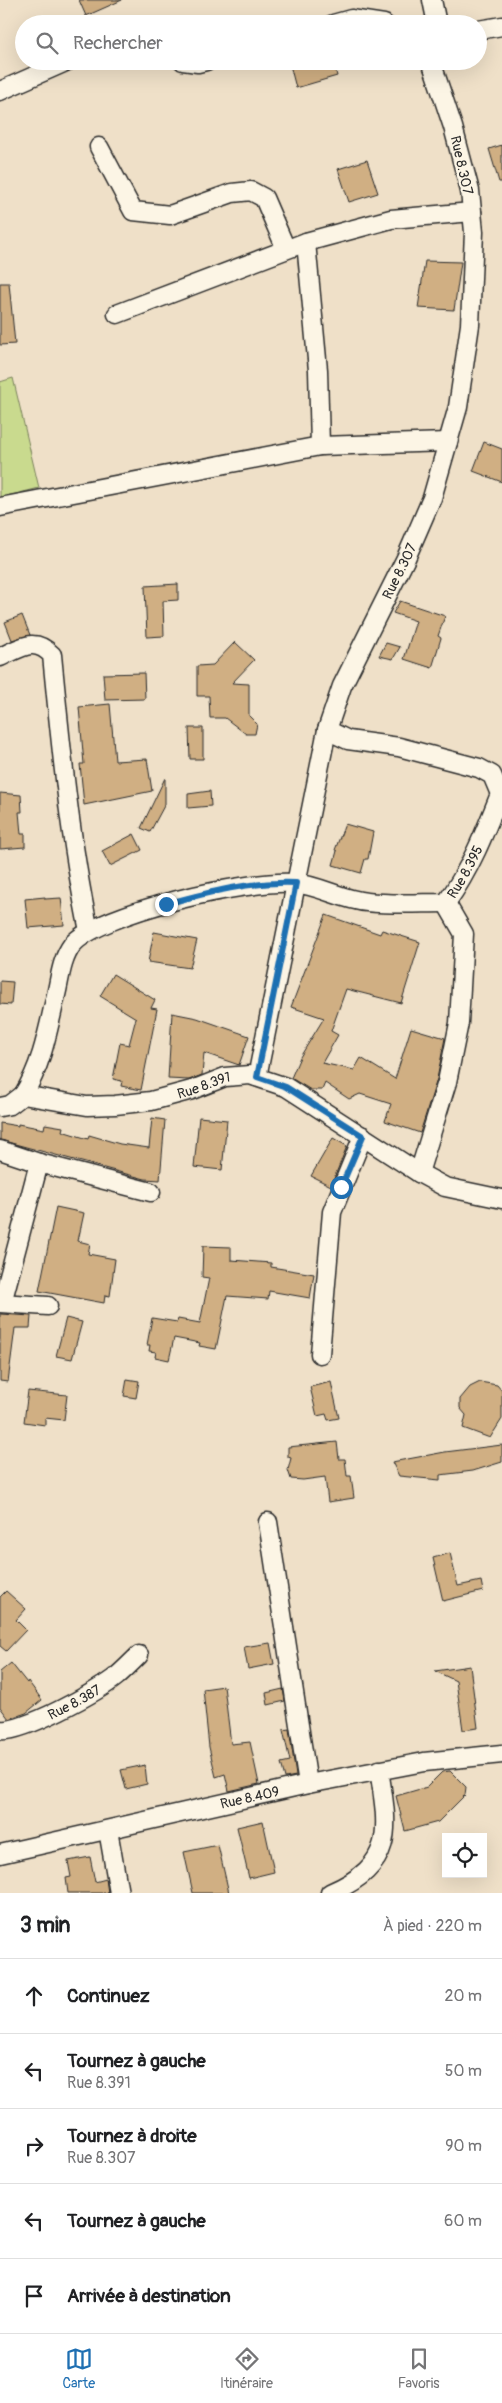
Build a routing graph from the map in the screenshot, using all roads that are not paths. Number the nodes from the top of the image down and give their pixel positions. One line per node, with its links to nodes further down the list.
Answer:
1 (432, 0): 2 (street)
2 (435, 15)
3 (502, 26): 4 (street)
4 (487, 28)
5 (48, 70): 7 (street)
6 (434, 70): 9 (street, Rue 8.307)
7 (0, 91)
8 (99, 147): 11 (street)
9 (472, 212): 10 (street); 13 (street, Rue 8.307)
10 (306, 242): 11 (street); 14 (street)
11 (286, 249): 12 (street)
12 (117, 314)
13 (448, 442): 14 (street); 17 (street, Rue 8.307)
14 (320, 446): 15 (street)
15 (0, 507)
16 (0, 657): 20 (street)
17 (327, 730): 18 (street, Rue 8.307); 19 (street, Rue 8.395)
18 (296, 883): 19 (street, Rue 8.395); 20 (street, Rue 8.395); 21 (street, Rue 8.307)
19 (446, 903): 27 (street)
20 (89, 931): 22 (street)
21 (257, 1077): 22 (street, Rue 8.391); 24 (street, Rue 8.391)
22 (23, 1095): 23 (street)
23 (0, 1107)
24 (363, 1136): 27 (street, Rue 8.391); 32 (street)
25 (0, 1150): 26 (street)
26 (39, 1163): 28 (street); 30 (street)
27 (418, 1173): 29 (street, Rue 8.391)
28 (151, 1192)
29 (502, 1199)
30 (1, 1303): 31 (street)
31 (48, 1306)
32 (320, 1354)
33 (268, 1522): 38 (street)
34 (139, 1655): 35 (street, Rue 8.387)
35 (0, 1730)
36 (502, 1754): 37 (street, Rue 8.409)
37 (379, 1770): 38 (street, Rue 8.409); 42 (street)
38 (308, 1784): 39 (street, Rue 8.409)
39 (108, 1830): 40 (street, Rue 8.409); 41 (street)
40 (0, 1854)
41 (119, 1893)
42 (330, 1893)

